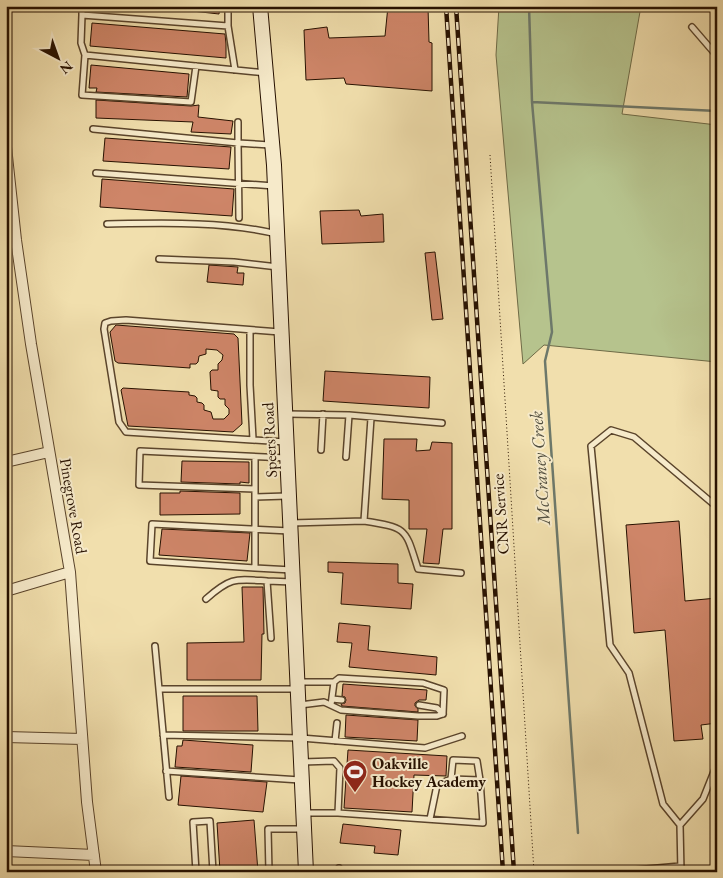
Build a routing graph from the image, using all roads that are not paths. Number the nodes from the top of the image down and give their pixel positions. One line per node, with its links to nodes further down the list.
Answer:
1 (82, 6): 4 (lane)
2 (228, 6): 5 (lane)
3 (260, 6): 11 (main road, Speers Road)
4 (82, 15): 5 (lane); 7 (lane)
5 (228, 26): 10 (lane)
6 (692, 27): 8 (lane)
7 (85, 55): 9 (lane); 9 (lane)
8 (717, 56)
9 (196, 66): 10 (lane)
10 (235, 70): 11 (lane)
11 (266, 73): 15 (main road, Speers Road)
12 (238, 122): 14 (lane)
13 (93, 129): 14 (lane)
14 (238, 143): 15 (lane); 18 (lane)
15 (272, 145): 19 (main road, Speers Road)
16 (6, 147): 23 (street, Pinegrove Road)
17 (96, 173): 18 (lane)
18 (239, 184): 19 (lane); 20 (lane)
19 (275, 186): 22 (main road, Speers Road)
20 (239, 218)
21 (107, 224): 22 (lane)
22 (277, 234): 25 (main road, Speers Road)
23 (11, 240): 36 (street, Pinegrove Road)
24 (159, 259): 25 (lane)
25 (279, 267): 27 (main road, Speers Road)
26 (250, 330): 27 (lane); 33 (lane); 33 (lane)
27 (282, 332): 28 (main road, Speers Road)
28 (284, 414): 29 (lane); 34 (main road, Speers Road)
29 (323, 414): 30 (lane); 35 (lane)
30 (349, 415): 31 (lane); 38 (lane)
31 (370, 418): 32 (lane); 45 (lane)
32 (442, 423)
33 (253, 439): 34 (lane)
34 (287, 442): 39 (main road, Speers Road)
35 (322, 450)
36 (49, 452): 40 (street); 49 (street, Pinegrove Road)
37 (255, 457): 39 (lane); 41 (lane); 41 (lane)
38 (346, 457)
39 (288, 458): 42 (main road, Speers Road)
40 (6, 462)
41 (255, 489): 43 (lane)
42 (289, 496): 43 (lane); 46 (main road, Speers Road)
43 (255, 497): 47 (lane)
44 (715, 504): 83 (lane)
45 (364, 521): 46 (lane); 50 (lane)
46 (291, 527): 47 (lane); 51 (main road, Speers Road)
47 (256, 530): 48 (lane); 48 (lane)
48 (255, 568): 51 (lane)
49 (70, 572): 53 (street); 71 (street, Pinegrove Road)
50 (461, 573)
51 (293, 576): 52 (lane); 58 (main road, Speers Road)
52 (267, 581): 54 (lane); 55 (lane)
53 (6, 590)
54 (206, 599)
55 (271, 638)
56 (156, 646): 59 (lane)
57 (334, 682): 58 (lane); 60 (lane); 65 (lane)
58 (298, 686): 59 (lane); 62 (main road, Speers Road)
59 (159, 689): 67 (lane)
60 (332, 699): 61 (lane); 63 (lane)
61 (342, 700)
62 (299, 705): 63 (lane); 70 (main road, Speers Road)
63 (331, 705): 65 (lane)
64 (419, 705): 65 (lane)
65 (443, 714)
66 (337, 723): 72 (lane)
67 (163, 736): 70 (lane); 75 (lane)
68 (462, 736): 72 (lane)
69 (6, 737): 71 (street)
70 (301, 738): 72 (lane); 73 (main road, Speers Road)
71 (82, 739): 86 (street, Pinegrove Road)
72 (335, 741)
73 (302, 762): 77 (main road, Speers Road); 81 (lane)
74 (717, 764): 83 (lane)
75 (166, 771): 77 (lane); 79 (lane)
76 (451, 779): 78 (lane); 78 (lane); 82 (lane)
77 (303, 780): 80 (main road, Speers Road)
78 (480, 780): 82 (lane)
79 (168, 797)
80 (304, 813): 81 (lane); 84 (main road, Speers Road)
81 (338, 814): 82 (lane)
82 (430, 819)
83 (680, 825): 87 (lane)
84 (305, 829): 92 (lane); 93 (main road, Speers Road)
85 (6, 851): 86 (street)
86 (94, 855): 89 (street, Pinegrove Road)
87 (680, 869): 88 (lane)
88 (636, 871): 94 (lane)
89 (96, 872)
90 (196, 872): 91 (lane)
91 (213, 872)
92 (269, 872)
93 (306, 872)
94 (613, 872)

